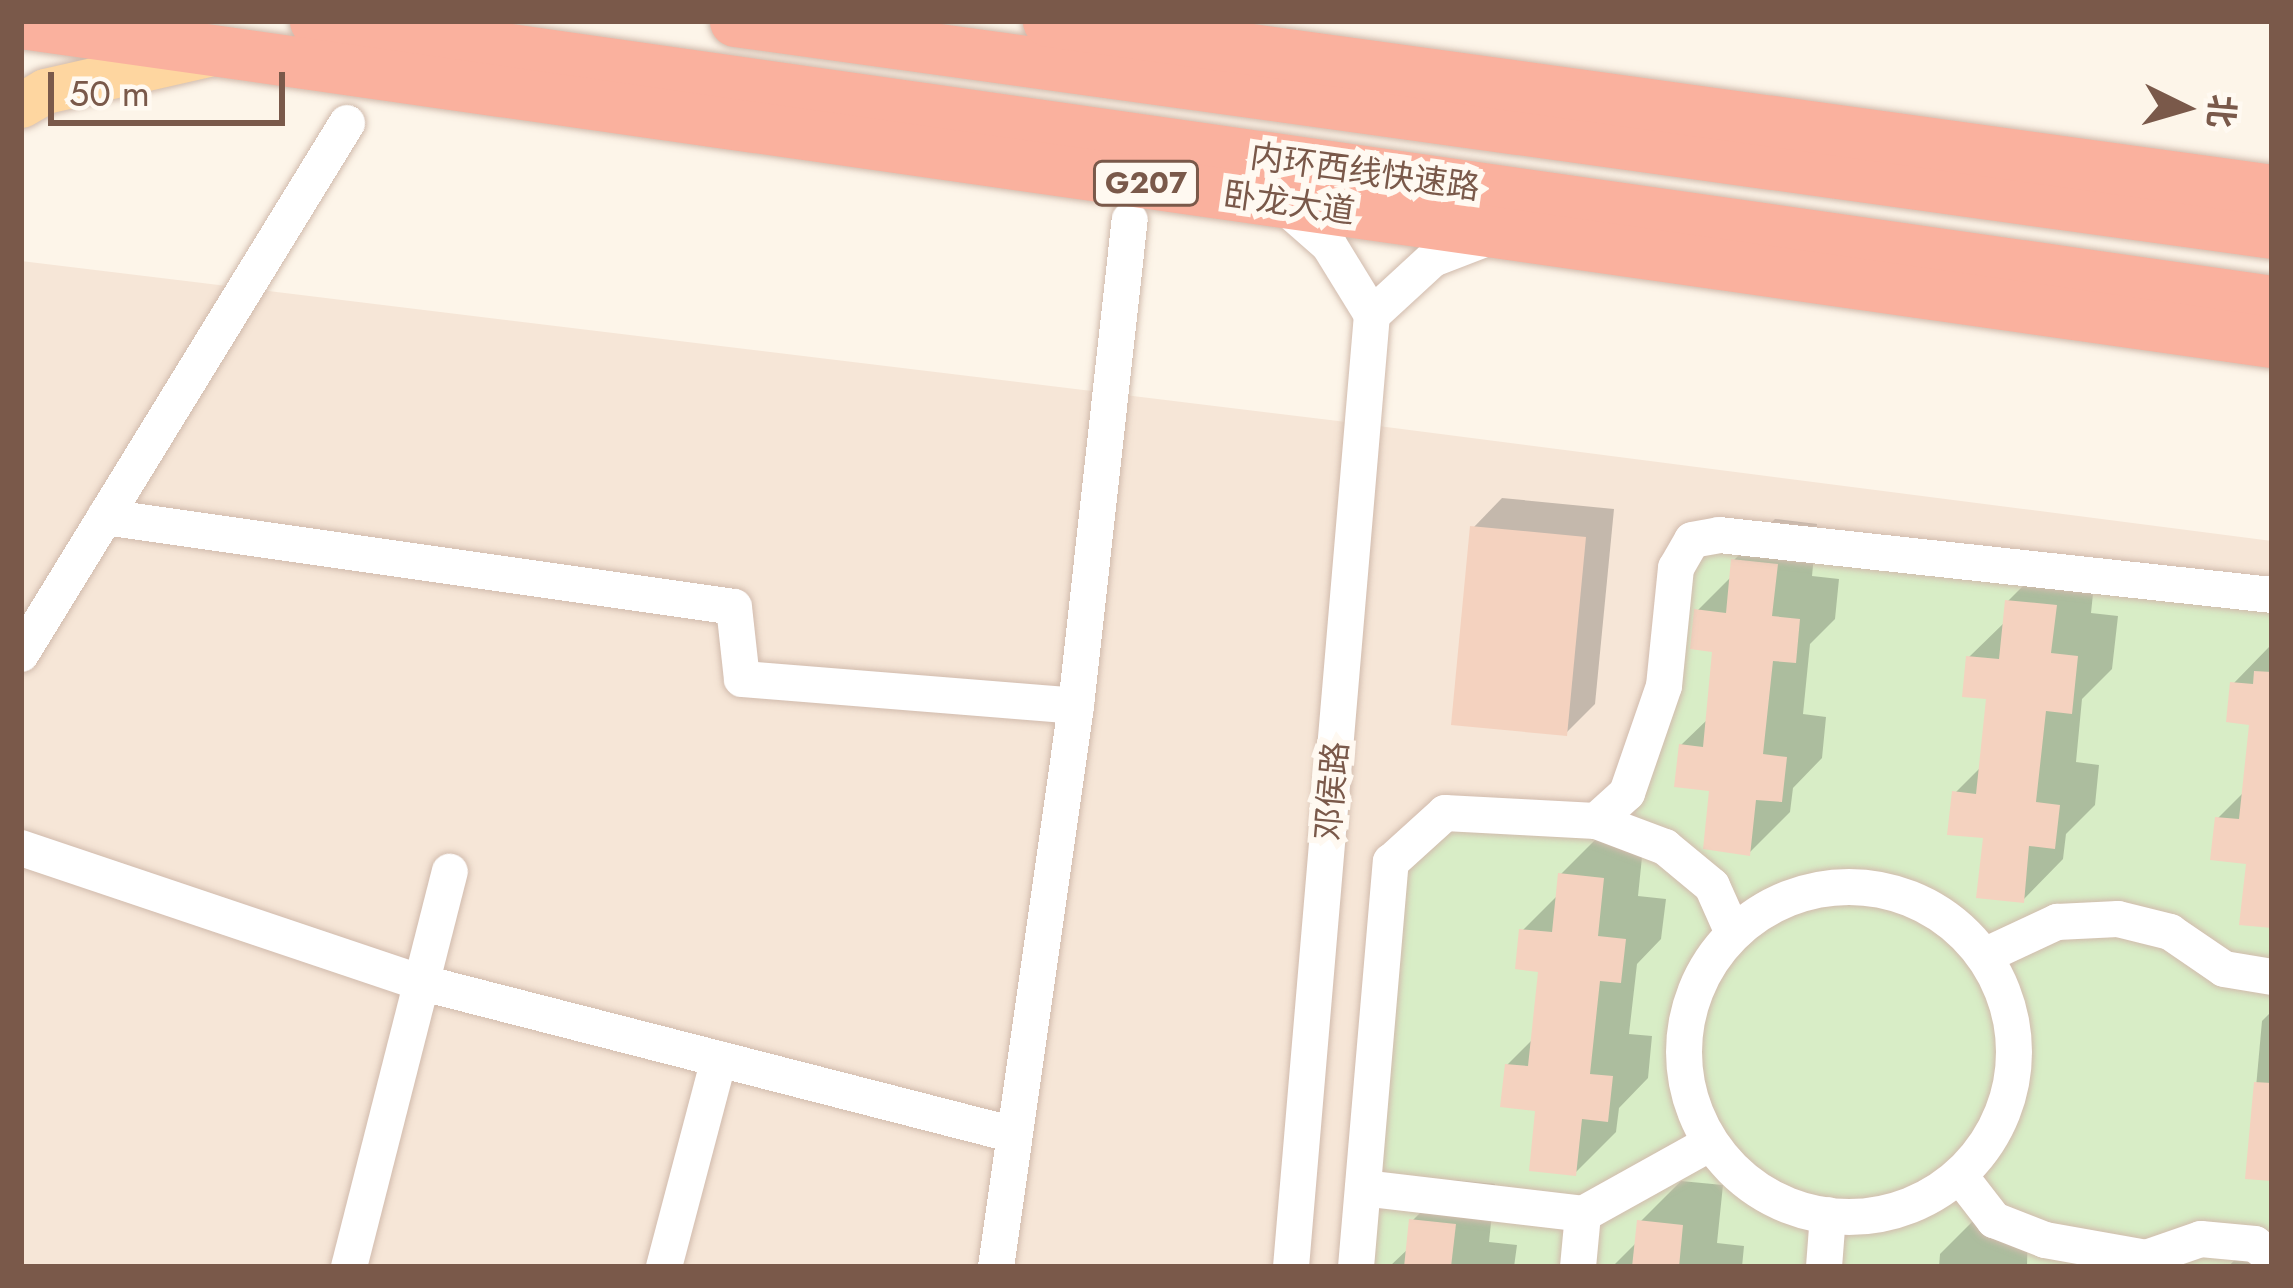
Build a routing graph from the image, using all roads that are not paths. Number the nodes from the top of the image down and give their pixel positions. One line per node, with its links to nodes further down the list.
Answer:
1 (315, 21): 13 (highway, 内环西线快速路)
2 (734, 21): 12 (highway, 内环西线快速路)
3 (1048, 21): 8 (highway)
4 (21, 23): 5 (highway, 卧龙大道 / G207)
5 (223, 51): 6 (main road); 9 (highway, 卧龙大道 / G207)
6 (21, 105)
7 (347, 123): 16 (street)
8 (2272, 190)
9 (1281, 203): 11 (highway, 卧龙大道 / G207); 14 (street)
10 (1130, 220): 19 (street)
11 (1506, 231): 14 (street); 15 (highway, 卧龙大道 / G207)
12 (2272, 233)
13 (2272, 301)
14 (1372, 315): 38 (street, 邓侯路)
15 (2272, 342)
16 (105, 517): 18 (street); 19 (street)
17 (2272, 595): 20 (street)
18 (21, 654)
19 (1076, 706): 28 (street)
20 (1596, 821): 23 (street); 31 (street)
21 (21, 848): 26 (street)
22 (450, 872): 26 (street)
23 (1732, 933): 24 (street); 29 (street)
24 (1984, 956): 25 (street); 30 (street)
25 (2272, 977)
26 (419, 982): 27 (street); 35 (street)
27 (719, 1059): 28 (street); 36 (street)
28 (1015, 1135): 37 (street)
29 (1709, 1144): 32 (street); 33 (street)
30 (1960, 1176): 33 (street); 34 (street)
31 (1363, 1188): 32 (street); 39 (street)
32 (1583, 1214): 40 (street)
33 (1828, 1215): 41 (street)
34 (2272, 1258)
35 (350, 1267)
36 (664, 1267)
37 (996, 1267)
38 (1291, 1267)
39 (1356, 1267)
40 (1578, 1267)
41 (1824, 1267)

